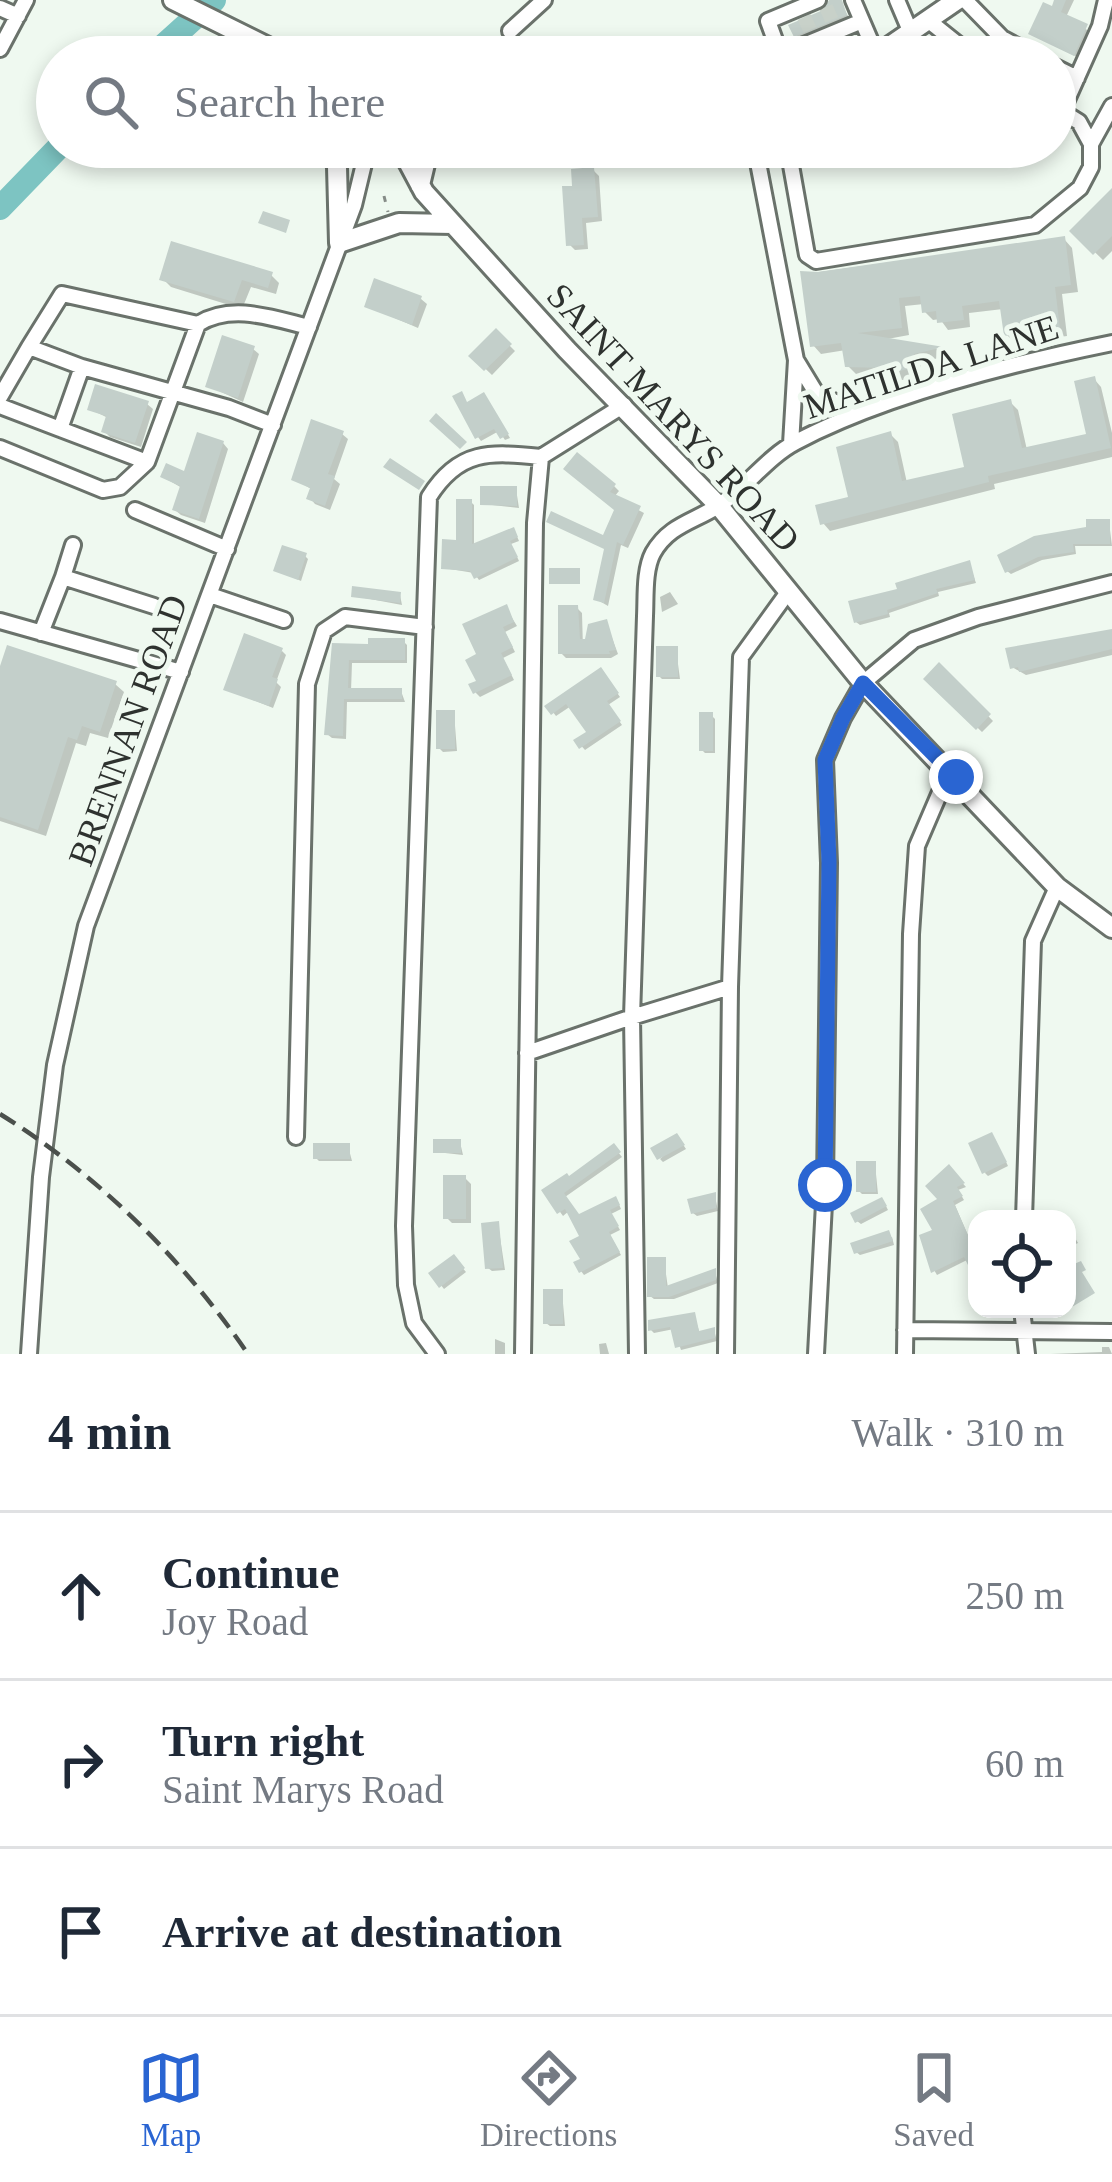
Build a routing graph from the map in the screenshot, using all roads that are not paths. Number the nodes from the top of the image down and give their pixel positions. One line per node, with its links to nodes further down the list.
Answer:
1 (26, 0): 10 (street)
2 (173, 0): 16 (main road)
3 (544, 0): 14 (street)
4 (854, 0): 11 (street)
5 (897, 0): 15 (street)
6 (961, 0): 12 (main road); 22 (street)
7 (1106, 0): 25 (street)
8 (822, 2): 17 (street)
9 (0, 8): 10 (street)
10 (18, 16): 24 (street)
11 (862, 21): 18 (street); 19 (street)
12 (929, 21): 15 (main road); 21 (street)
13 (0, 24): 23 (street)
14 (510, 31)
15 (911, 33): 20 (main road)
16 (243, 36)
17 (773, 36)
18 (816, 36)
19 (868, 36)
20 (906, 36)
21 (948, 36)
22 (1000, 36)
23 (0, 38)
24 (0, 49)
25 (1078, 78): 26 (street)
26 (1076, 81)
27 (1112, 106): 29 (street)
28 (1076, 120): 29 (street)
29 (1091, 144): 35 (street)
30 (337, 168): 38 (main road)
31 (362, 168): 38 (street, BRENNAN ROAD)
32 (411, 168): 36 (main road, SAINT MARYS ROAD)
33 (424, 168): 36 (main road)
34 (758, 168): 43 (street)
35 (794, 168)
36 (420, 185): 37 (main road, SAINT MARYS ROAD)
37 (453, 224): 38 (main road); 47 (main road, SAINT MARYS ROAD)
38 (339, 244): 40 (street, BRENNAN ROAD)
39 (198, 325): 40 (street); 42 (street); 45 (street)
40 (309, 327): 49 (street, BRENNAN ROAD)
41 (1112, 343): 48 (street, MATILDA LANE)
42 (28, 347): 44 (street); 46 (street)
43 (796, 360): 48 (street); 51 (street)
44 (82, 367): 45 (street); 50 (street)
45 (176, 393): 49 (street); 54 (street)
46 (0, 402): 50 (street)
47 (624, 405): 53 (street); 55 (main road, SAINT MARYS ROAD)
48 (859, 413): 51 (street, MATILDA LANE)
49 (273, 425): 58 (street, BRENNAN ROAD)
50 (60, 429): 54 (street)
51 (791, 444): 55 (street, MATILDA LANE)
52 (0, 448): 54 (street)
53 (541, 457): 66 (street); 75 (street)
54 (147, 462)
55 (719, 506): 61 (main road, SAINT MARYS ROAD); 74 (street, MATILDA LANE)
56 (135, 509): 58 (street)
57 (73, 545): 59 (street)
58 (227, 549): 62 (street, BRENNAN ROAD)
59 (62, 577): 63 (street); 67 (street)
60 (1112, 583): 69 (street)
61 (788, 592): 69 (main road, SAINT MARYS ROAD); 73 (street)
62 (210, 595): 64 (street); 68 (street, BRENNAN ROAD)
63 (154, 606)
64 (284, 620)
65 (0, 621): 67 (street)
66 (425, 627): 76 (street); 83 (street)
67 (41, 633): 68 (street)
68 (181, 672): 82 (street, BRENNAN ROAD)
69 (863, 683): 70 (main road, SAINT MARYS ROAD); 87 (street)
70 (956, 777): 71 (main road, SAINT MARYS ROAD); 79 (street)
71 (1057, 886): 72 (main road, SAINT MARYS ROAD); 77 (street)
72 (1112, 928)
73 (730, 987): 74 (street); 86 (street)
74 (632, 1017): 75 (street); 85 (street, MATILDA LANE)
75 (527, 1053): 84 (street)
76 (296, 1136)
77 (1024, 1210)
78 (1022, 1318): 81 (street)
79 (904, 1330): 81 (street); 88 (street)
80 (1112, 1332): 81 (street)
81 (1023, 1333): 89 (street)
82 (29, 1354)
83 (437, 1354)
84 (523, 1354)
85 (637, 1354)
86 (726, 1354)
87 (816, 1354)
88 (905, 1354)
89 (1028, 1354)

